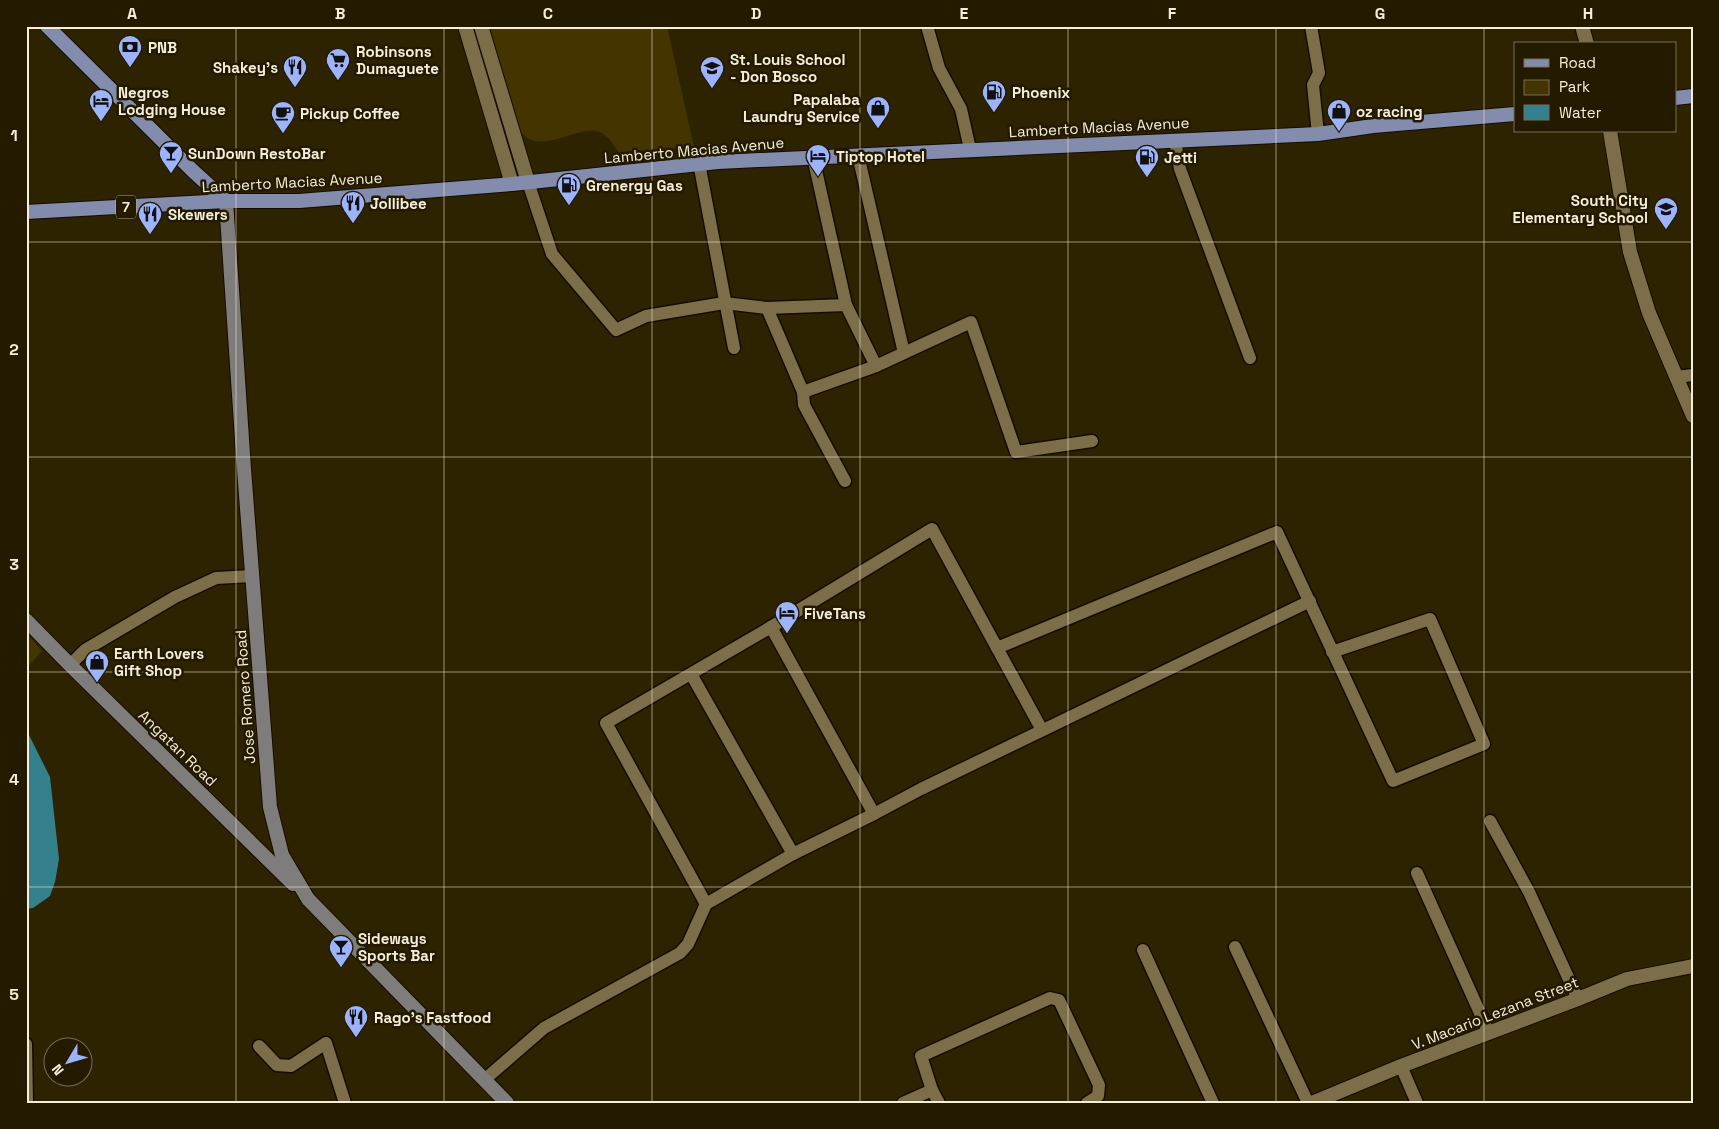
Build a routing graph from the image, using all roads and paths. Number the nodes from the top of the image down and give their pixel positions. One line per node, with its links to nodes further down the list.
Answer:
1 (47, 26): 20 (main road)
2 (465, 26): 19 (street)
3 (481, 26): 18 (street)
4 (927, 26): 14 (street)
5 (1311, 26): 12 (street)
6 (1582, 26): 7 (street)
7 (1586, 42)
8 (1693, 96): 9 (main road)
9 (1676, 98)
10 (1514, 114): 12 (main road, Lamberto Macias Avenue / 7)
11 (1610, 132): 30 (street)
12 (1318, 134): 13 (main road, Lamberto Macias Avenue / 7)
13 (1175, 140): 14 (main road, Lamberto Macias Avenue / 7); 27 (street)
14 (970, 149): 15 (main road, Lamberto Macias Avenue / 7)
15 (858, 155): 16 (main road, Lamberto Macias Avenue / 7); 26 (street)
16 (813, 157): 17 (main road, Lamberto Macias Avenue / 7); 23 (street)
17 (699, 163): 18 (main road, Lamberto Macias Avenue / 7); 22 (street)
18 (528, 182): 19 (main road, Lamberto Macias Avenue / 7); 22 (street)
19 (512, 184): 20 (main road, Lamberto Macias Avenue / 7)
20 (226, 201): 21 (main road, Lamberto Macias Avenue / 7); 35 (main road, Jose Romero Road)
21 (26, 212)
22 (724, 303): 24 (street); 25 (street)
23 (846, 305): 24 (street); 28 (street)
24 (767, 308): 31 (street)
25 (734, 348)
26 (904, 353): 28 (street); 33 (street)
27 (1250, 358)
28 (876, 366): 31 (street)
29 (1693, 375): 30 (street)
30 (1676, 377): 32 (street)
31 (803, 392): 34 (street)
32 (1693, 416)
33 (1092, 441)
34 (845, 481)
35 (252, 576): 41 (street); 48 (main road, Jose Romero Road)
36 (1310, 601): 39 (street); 40 (street); 43 (street)
37 (26, 620): 41 (main road, Angatan Road)
38 (771, 627): 39 (street); 42 (street); 44 (street)
39 (998, 648): 43 (street)
40 (1332, 652): 40 (street)
41 (70, 665): 48 (main road, Angatan Road)
42 (690, 674): 46 (street); 49 (street)
43 (1042, 730): 44 (street)
44 (874, 814): 46 (street)
45 (1490, 821): 53 (street)
46 (793, 854): 49 (street)
47 (1417, 873): 54 (street)
48 (308, 898): 58 (main road, Jose Romero Road)
49 (706, 904): 58 (street)
50 (1235, 947): 67 (street)
51 (1143, 950): 66 (street)
52 (1693, 966): 53 (street, V. Macario Lezana Street)
53 (1578, 999): 54 (street, V. Macario Lezana Street)
54 (1490, 1033): 57 (street, V. Macario Lezana Street)
55 (26, 1044): 61 (street)
56 (259, 1046): 62 (street)
57 (1401, 1066): 67 (street, V. Macario Lezana Street); 68 (street)
58 (484, 1080): 60 (main road, Jose Romero Road)
59 (932, 1090): 63 (street); 64 (street); 65 (street)
60 (501, 1101)
61 (27, 1103)
62 (345, 1103)
63 (903, 1103)
64 (938, 1103)
65 (1087, 1103)
66 (1213, 1103)
67 (1310, 1103)
68 (1417, 1103)

